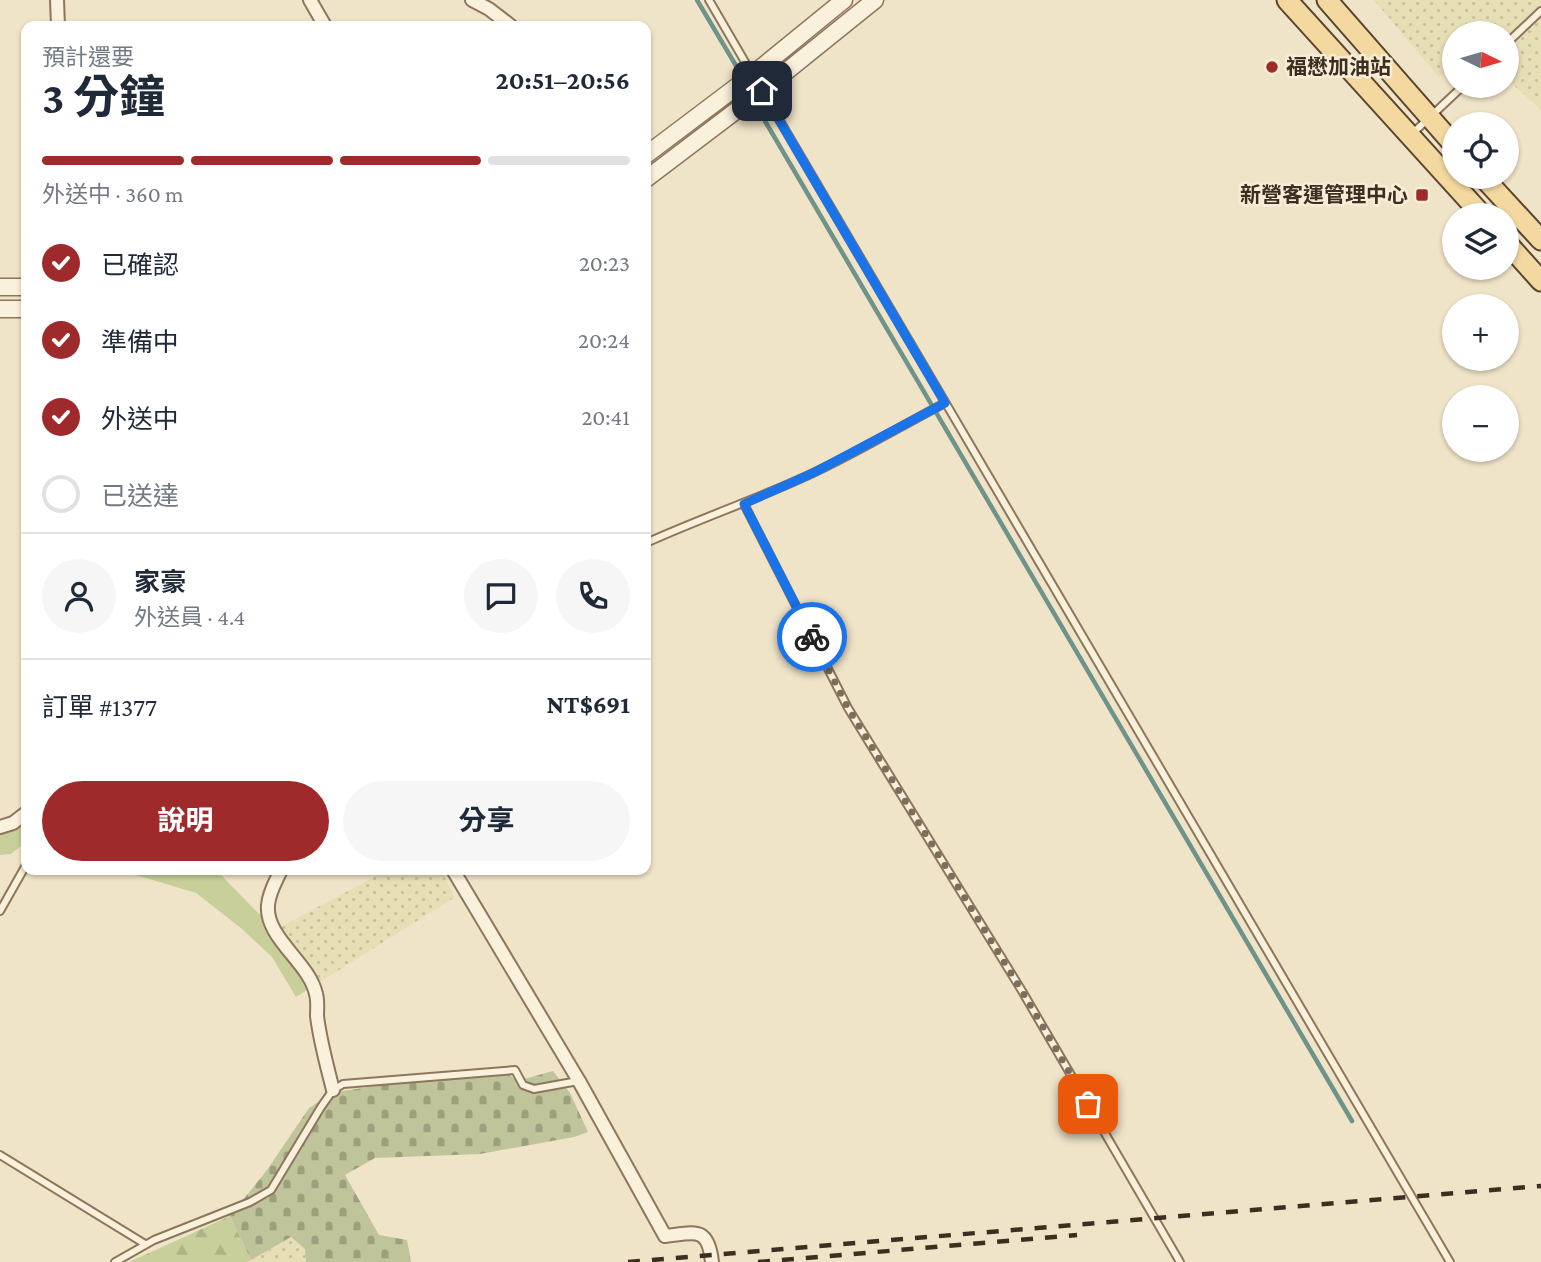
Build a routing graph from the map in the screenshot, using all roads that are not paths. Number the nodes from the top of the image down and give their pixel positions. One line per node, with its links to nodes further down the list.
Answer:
1 (57, 0): 10 (street)
2 (310, 0): 11 (street)
3 (471, 0): 12 (street)
4 (709, 0): 14 (lane)
5 (844, 0): 14 (street)
6 (875, 0): 15 (street)
7 (1326, 0): 17 (main road)
8 (1294, 2): 19 (main road)
9 (1541, 10): 13 (lane)
10 (58, 21)
11 (322, 21)
12 (505, 21)
13 (1519, 31)
14 (752, 75): 15 (lane); 20 (street)
15 (762, 91): 21 (street); 31 (lane)
16 (1450, 98): 17 (lane)
17 (1429, 118): 18 (main road); 19 (lane)
18 (1442, 132)
19 (1410, 136): 23 (main road)
20 (651, 151)
21 (651, 175)
22 (1494, 189): 24 (main road)
23 (1471, 203)
24 (1541, 240)
25 (1519, 256): 26 (main road)
26 (1541, 281)
27 (0, 288): 28 (street)
28 (21, 288)
29 (0, 309): 30 (street)
30 (21, 309)
31 (945, 403): 32 (lane); 47 (lane)
32 (744, 504): 33 (lane); 46 (lane)
33 (651, 541)
34 (21, 817): 35 (street)
35 (0, 827)
36 (21, 874): 39 (lane)
37 (278, 875): 41 (street)
38 (456, 875): 40 (street)
39 (0, 911)
40 (579, 1081): 41 (lane); 45 (street)
41 (333, 1090): 43 (lane)
42 (0, 1155): 43 (lane)
43 (145, 1244): 44 (lane)
44 (114, 1262)
45 (712, 1262)
46 (1180, 1262)
47 (1450, 1262)

